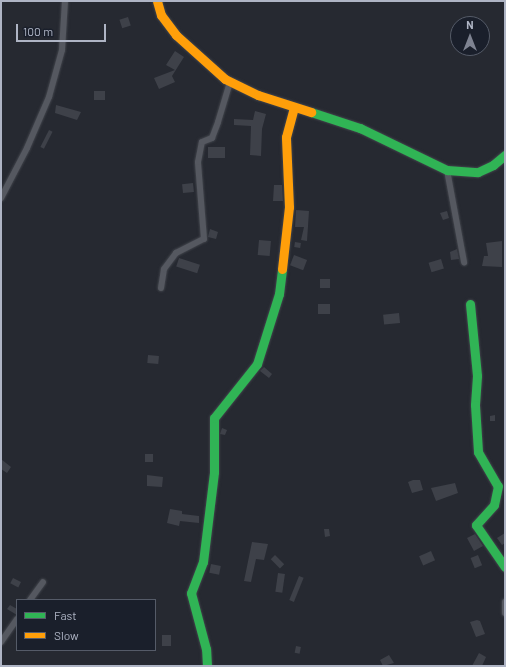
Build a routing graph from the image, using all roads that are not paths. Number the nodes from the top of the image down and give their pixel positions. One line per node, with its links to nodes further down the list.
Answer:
1 (65, 1): 7 (street)
2 (157, 1): 3 (street)
3 (230, 82): 4 (street); 9 (street)
4 (294, 107): 6 (street); 18 (street)
5 (505, 155): 6 (street)
6 (447, 170): 8 (street)
7 (1, 198)
8 (464, 262)
9 (161, 288)
10 (470, 304): 11 (street)
11 (505, 567)
12 (43, 582): 13 (street)
13 (31, 599)
14 (505, 602): 15 (street)
15 (505, 613)
16 (16, 620): 17 (street)
17 (1, 642)
18 (207, 666)

